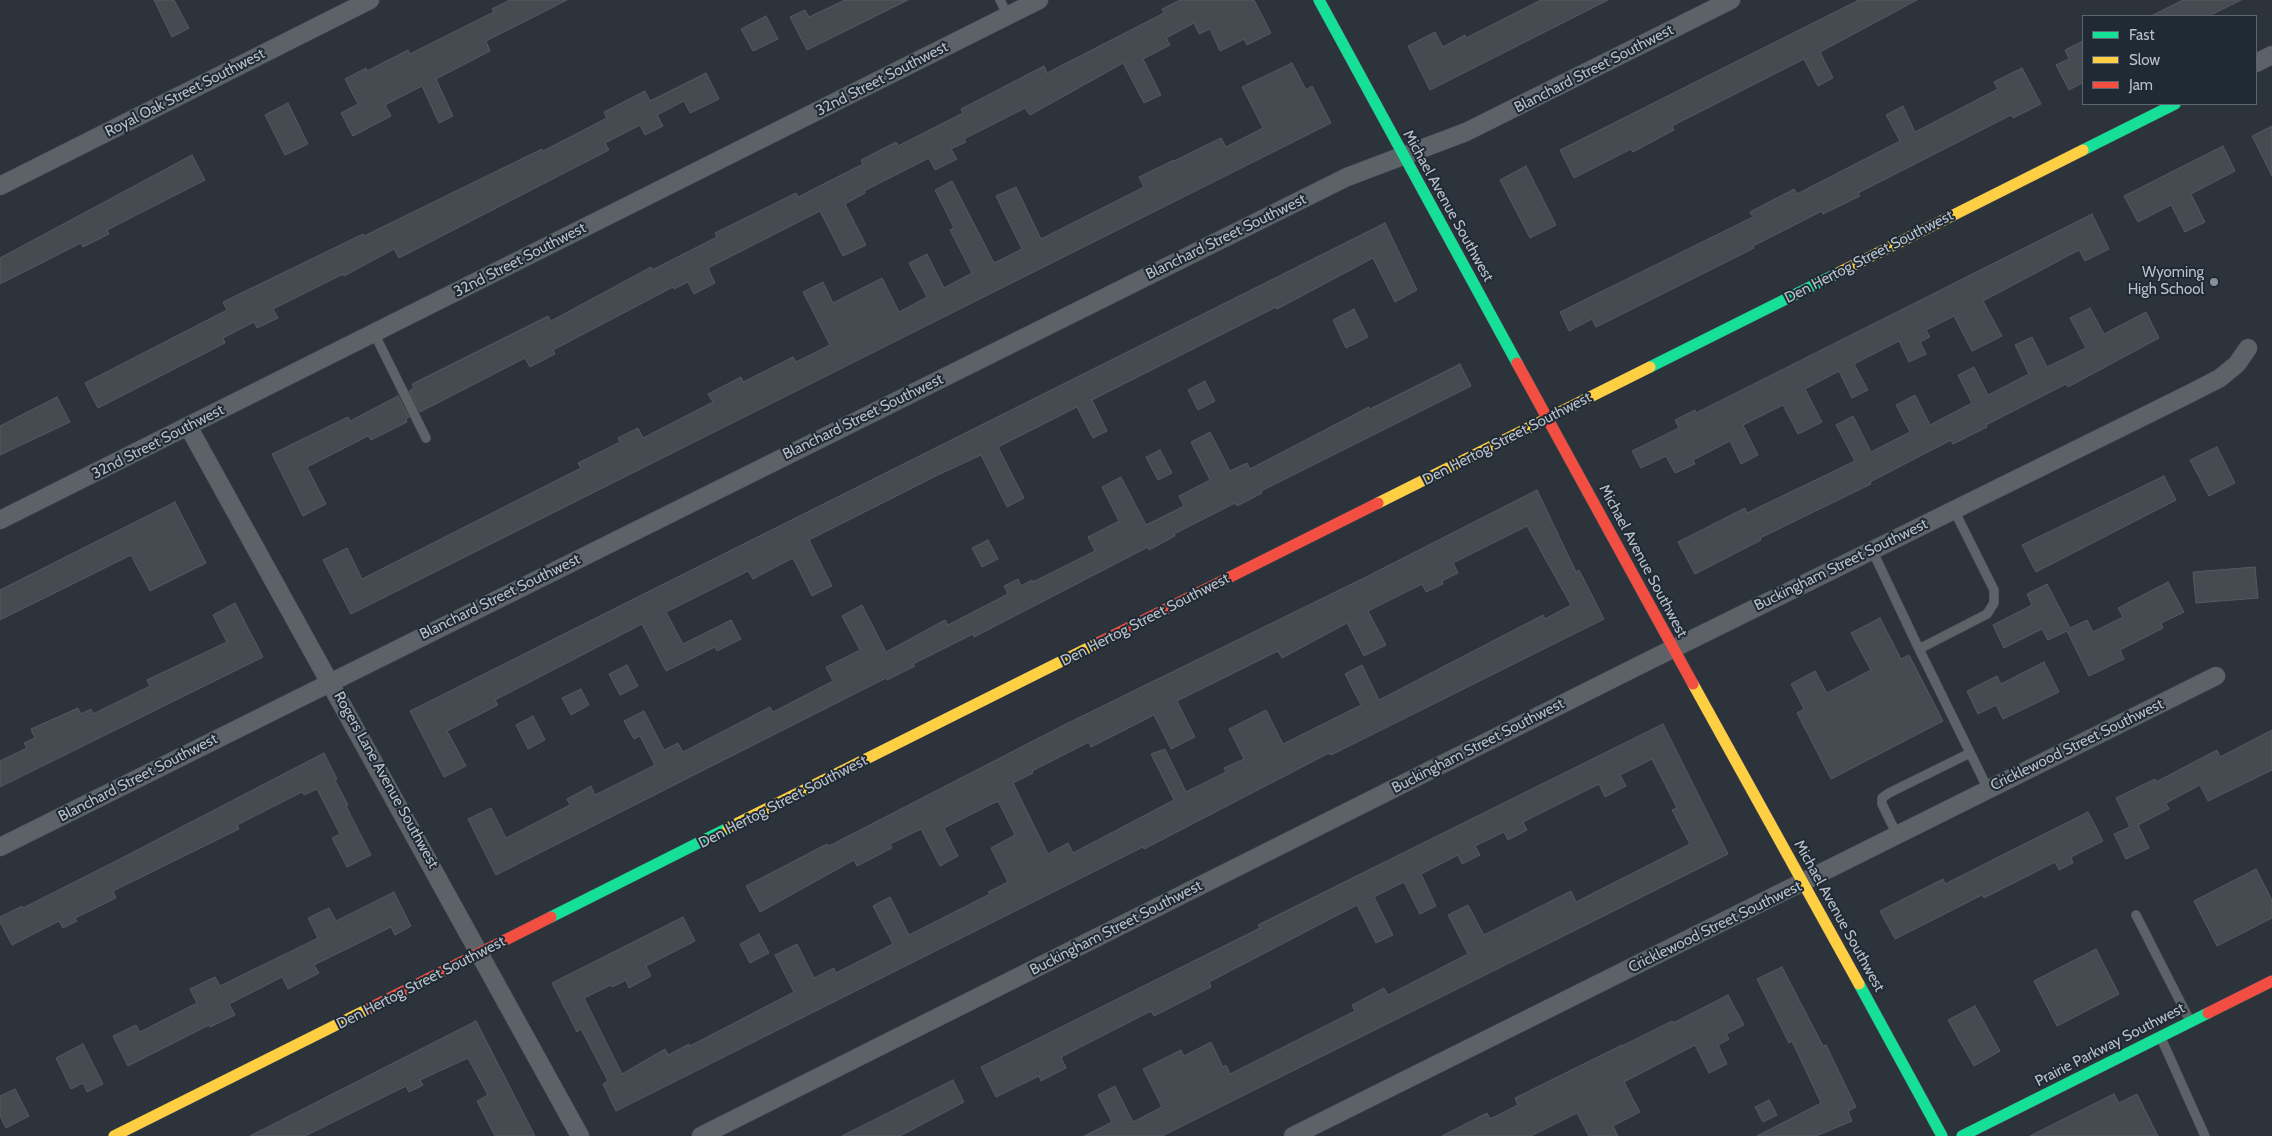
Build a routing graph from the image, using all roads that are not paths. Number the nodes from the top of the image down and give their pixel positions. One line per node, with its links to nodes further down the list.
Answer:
1 (370, 0): 11 (street, Royal Oak Street Southwest)
2 (1000, 0): 6 (lane)
3 (1039, 0): 6 (street, 32nd Street Southwest)
4 (1319, 0): 10 (street, Michael Avenue Southwest)
5 (1731, 0): 10 (street, Blanchard Street Southwest)
6 (1008, 16): 12 (street, 32nd Street Southwest)
7 (2272, 55): 8 (street)
8 (2257, 63)
9 (2173, 105): 14 (street, Den Hertog Street Southwest)
10 (1404, 157): 14 (street, Michael Avenue Southwest); 23 (street, Blanchard Street Southwest)
11 (0, 186)
12 (374, 333): 15 (street, 32nd Street Southwest); 16 (lane)
13 (2248, 348): 17 (street, Buckingham Street Southwest)
14 (1548, 418): 20 (street, Michael Avenue Southwest); 30 (street, Den Hertog Street Southwest)
15 (188, 426): 18 (street, 32nd Street Southwest); 23 (street, Rogers Lane Avenue Southwest)
16 (426, 438)
17 (1954, 510): 19 (street, Buckingham Street Southwest); 21 (lane)
18 (0, 520)
19 (1872, 550): 20 (street, Buckingham Street Southwest); 21 (lane)
20 (1673, 648): 28 (street, Michael Avenue Southwest); 36 (street, Buckingham Street Southwest)
21 (1919, 649): 24 (lane)
22 (2216, 676): 25 (street, Cricklewood Street Southwest)
23 (331, 680): 27 (street, Blanchard Street Southwest); 30 (street, Rogers Lane Avenue Southwest)
24 (1970, 753): 25 (lane); 26 (lane)
25 (1988, 790): 26 (street, Cricklewood Street Southwest)
26 (1898, 834): 28 (street, Cricklewood Street Southwest)
27 (0, 847)
28 (1804, 882): 37 (street, Cricklewood Street Southwest); 38 (street, Michael Avenue Southwest)
29 (2136, 915): 32 (lane)
30 (481, 953): 34 (street, Den Hertog Street Southwest); 35 (street, Rogers Lane Avenue Southwest)
31 (2272, 981): 32 (street, Prairie Parkway Southwest)
32 (2190, 1021): 33 (street, Prairie Parkway Southwest)
33 (2160, 1036): 39 (street, Prairie Parkway Southwest); 40 (lane)
34 (114, 1136)
35 (580, 1136)
36 (702, 1136)
37 (1293, 1136)
38 (1942, 1136)
39 (1962, 1136)
40 (2205, 1136)

